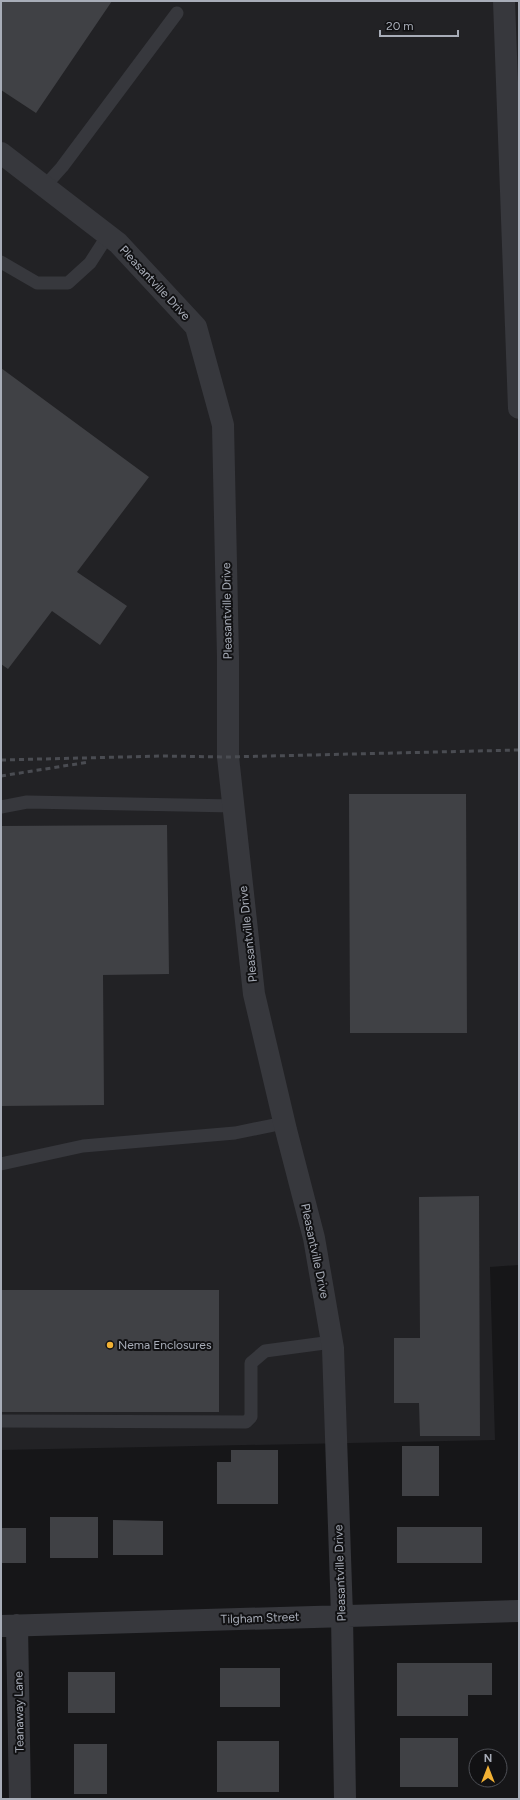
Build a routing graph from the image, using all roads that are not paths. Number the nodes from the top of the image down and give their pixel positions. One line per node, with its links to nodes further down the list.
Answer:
1 (504, 1): 7 (street)
2 (177, 13): 4 (lane)
3 (1, 153): 4 (street, Pleasantville Drive)
4 (45, 186): 5 (street, Pleasantville Drive)
5 (108, 235): 6 (lane); 8 (street, Pleasantville Drive)
6 (1, 262)
7 (519, 408)
8 (234, 806): 9 (lane); 10 (street, Pleasantville Drive)
9 (1, 807)
10 (284, 1123): 11 (lane); 12 (street, Pleasantville Drive)
11 (1, 1164)
12 (332, 1342): 13 (lane); 15 (street, Pleasantville Drive)
13 (1, 1421)
14 (519, 1611): 15 (street, Tilgham Street)
15 (342, 1616): 16 (street, Tilgham Street); 18 (street, Pleasantville Drive)
16 (9, 1625): 17 (street, Teanaway Lane)
17 (20, 1799)
18 (345, 1799)

